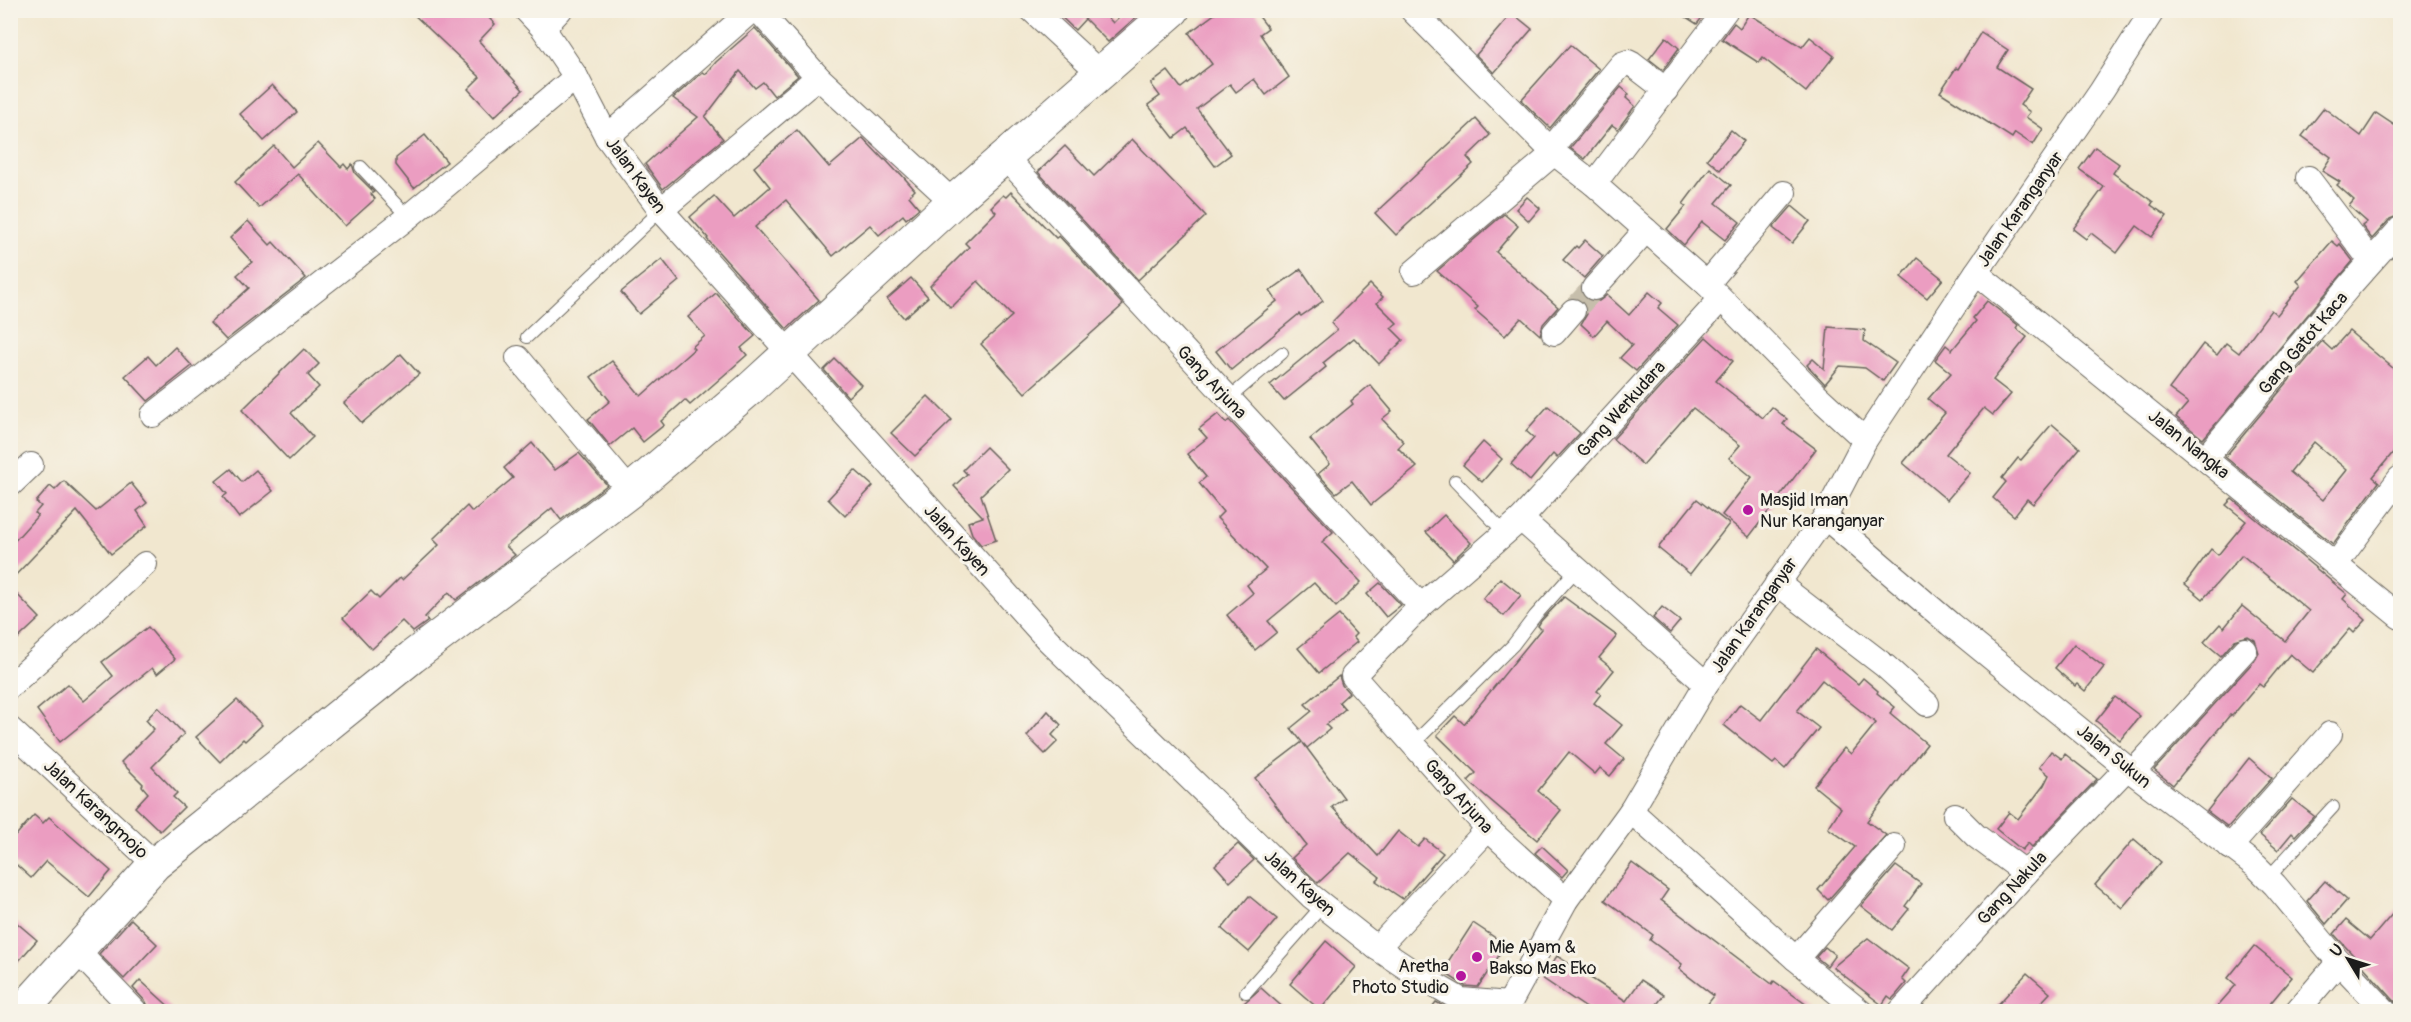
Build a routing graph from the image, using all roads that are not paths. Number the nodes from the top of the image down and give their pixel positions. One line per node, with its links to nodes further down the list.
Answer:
1 (526, 10): 10 (street, Jalan Kayen)
2 (560, 10): 10 (street)
3 (753, 10): 15 (street)
4 (758, 10): 13 (street)
5 (1032, 10): 11 (street)
6 (1173, 10): 11 (main road)
7 (1412, 10): 16 (street)
8 (1726, 10): 14 (street)
9 (2153, 10): 29 (street, Jalan Karanganyar)
10 (543, 28): 12 (street, Jalan Kayen)
11 (1100, 73): 17 (main road)
12 (576, 77): 15 (street, Jalan Kayen); 24 (street)
13 (818, 77): 22 (street); 23 (street)
14 (1666, 90): 16 (street); 20 (street)
15 (607, 137): 23 (street, Jalan Kayen)
16 (1552, 151): 20 (street); 28 (street)
17 (1005, 157): 22 (main road); 37 (street, Gang Arjuna)
18 (361, 167): 24 (lane)
19 (2308, 178): 27 (street)
20 (1594, 184): 26 (street)
21 (1784, 193): 31 (street, Gang Werkudara)
22 (953, 202): 35 (main road)
23 (661, 210): 34 (lane); 35 (street, Jalan Kayen)
24 (408, 217): 38 (street)
25 (2400, 229): 27 (street, Gang Gatot Kaca)
26 (1646, 230): 30 (street); 31 (street)
27 (2371, 261): 40 (street, Gang Gatot Kaca)
28 (1414, 272)
29 (1976, 273): 39 (street, Jalan Karanganyar); 40 (street, Jalan Nangka)
30 (1594, 288)
31 (1714, 291): 39 (street); 47 (street, Gang Werkudara)
32 (1573, 311): 33 (street)
33 (1554, 333)
34 (522, 348): 45 (street)
35 (788, 353): 45 (main road); 72 (street, Jalan Kayen)
36 (1282, 353): 37 (lane)
37 (1228, 399): 52 (street, Gang Arjuna)
38 (153, 415)
39 (1865, 440): 46 (street, Jalan Karanganyar)
40 (2206, 457): 49 (street, Jalan Nangka)
41 (31, 465): 44 (street)
42 (2400, 478): 49 (street)
43 (1455, 481): 47 (lane)
44 (10, 485)
45 (630, 491): 68 (main road)
46 (1825, 517): 51 (street, Jalan Karanganyar); 61 (street, Jalan Sukun)
47 (1513, 526): 50 (street); 52 (street, Gang Arjuna)
48 (145, 564): 56 (street)
49 (2336, 564): 53 (street, Jalan Nangka)
50 (1577, 569): 55 (street); 60 (lane)
51 (1777, 583): 55 (street, Jalan Karanganyar); 57 (street)
52 (1420, 606): 60 (street, Gang Arjuna)
53 (2400, 617)
54 (2245, 650): 61 (street, Gang Nakula)
55 (1706, 684): 63 (street, Jalan Karanganyar)
56 (10, 686)
57 (1927, 704)
58 (10, 729): 68 (street, Jalan Karangmojo)
59 (2330, 734): 67 (street)
60 (1413, 744): 65 (street, Gang Arjuna)
61 (2130, 770): 67 (street, Jalan Sukun); 69 (street, Gang Nakula)
62 (2333, 807): 70 (lane)
63 (1630, 811): 71 (street, Jalan Karanganyar); 75 (street)
64 (1955, 815): 69 (street)
65 (1488, 829): 71 (street, Gang Arjuna); 73 (street)
66 (1894, 846): 75 (street)
67 (2230, 847): 70 (street, Jalan Sukun)
68 (155, 864): 74 (main road)
69 (2026, 873): 83 (street, Gang Nakula)
70 (2268, 878): 76 (street, Jalan Sukun)
71 (1566, 900): 79 (street, Jalan Karanganyar)
72 (1323, 905): 73 (street, Jalan Kayen); 77 (lane)
73 (1377, 948): 78 (street, Jalan Kayen)
74 (77, 951): 80 (main road); 81 (street)
75 (1796, 959): 82 (street)
76 (2338, 962): 84 (street); 85 (street, Jalan Sukun)
77 (1246, 992)
78 (1461, 1000): 79 (street, Jalan Karanganyar)
79 (1510, 1009)
80 (21, 1011)
81 (136, 1011)
82 (1861, 1011)
83 (1900, 1011)
84 (2296, 1011)
85 (2386, 1011)

